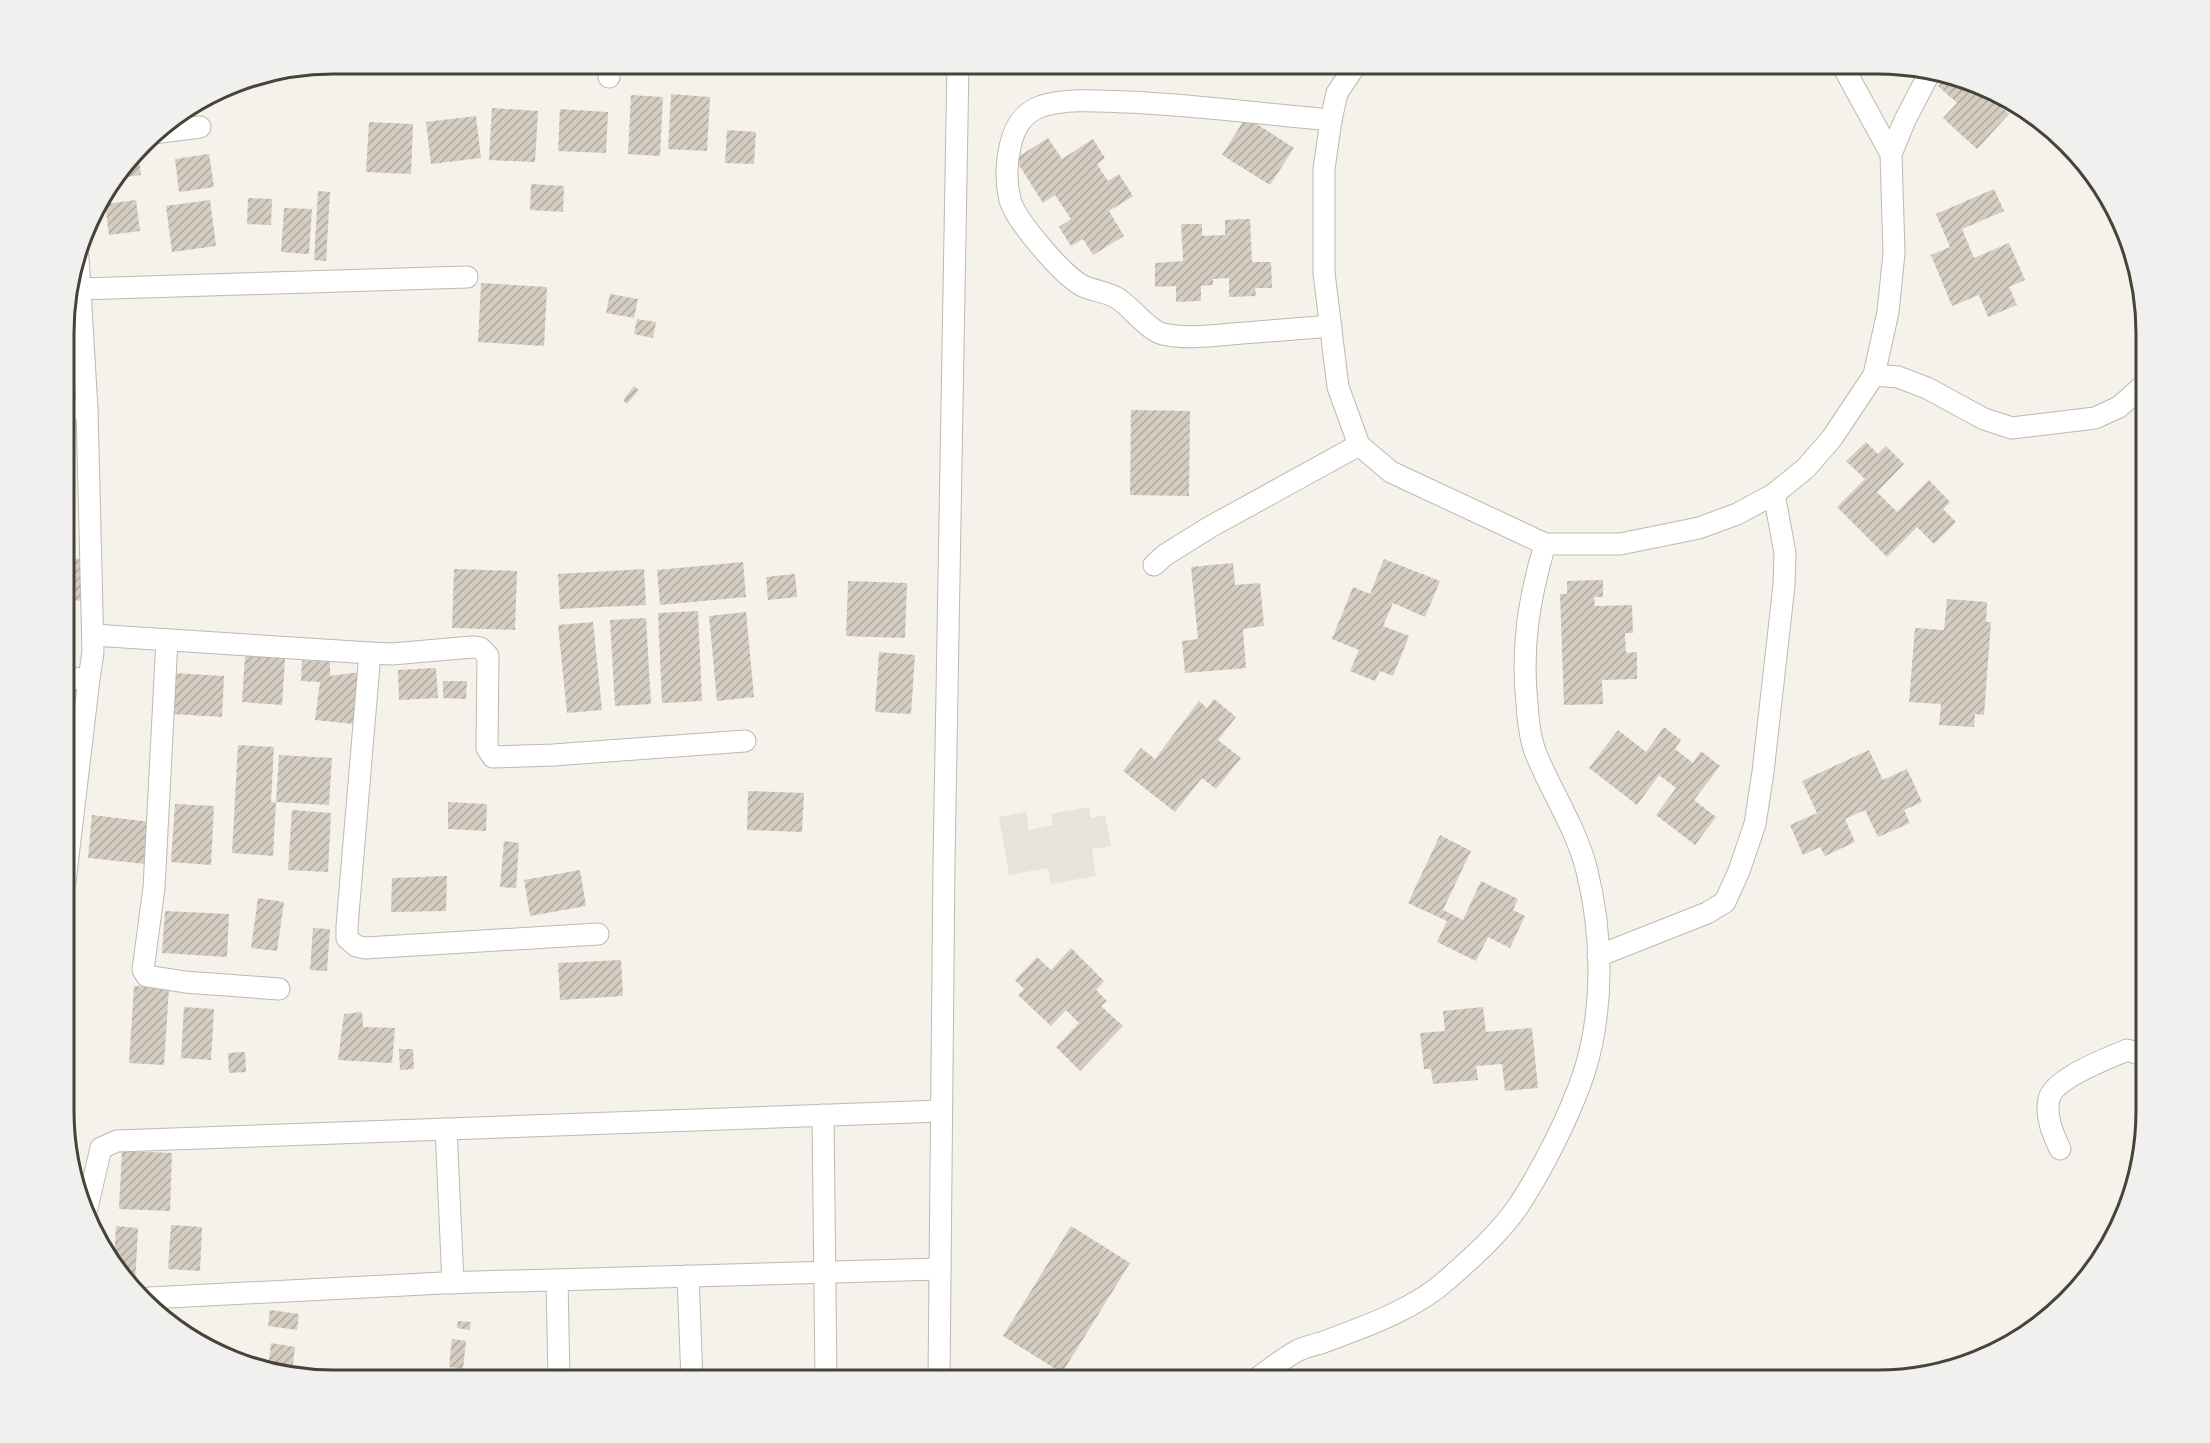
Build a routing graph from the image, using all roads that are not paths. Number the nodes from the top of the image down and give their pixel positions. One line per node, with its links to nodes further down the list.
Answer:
1 (958, 74): 32 (street)
2 (1350, 74): 5 (street)
3 (1847, 74): 8 (street)
4 (1927, 78): 8 (street)
5 (1330, 120): 12 (street); 12 (street)
6 (200, 128): 7 (street)
7 (170, 131)
8 (1891, 154): 13 (street)
9 (79, 277): 11 (street)
10 (467, 277): 11 (street)
11 (81, 289): 16 (street)
12 (1331, 326): 17 (street)
13 (1874, 375): 14 (street); 18 (street)
14 (2136, 392)
15 (74, 409): 16 (street)
16 (87, 409): 21 (street)
17 (1359, 445): 19 (street); 20 (street)
18 (1774, 494): 19 (street); 29 (street)
19 (1545, 544): 29 (street)
20 (1154, 565)
21 (93, 635): 22 (street); 25 (street)
22 (167, 640): 23 (street); 30 (street)
23 (370, 653): 26 (street); 28 (street)
24 (74, 678): 25 (street)
25 (89, 679): 27 (street)
26 (745, 741)
27 (74, 806)
28 (598, 934)
29 (1598, 956): 47 (street)
30 (279, 989)
31 (2136, 1053): 35 (street)
32 (941, 1111): 33 (street); 37 (street)
33 (823, 1115): 34 (street); 38 (street)
34 (446, 1129): 36 (street); 41 (street)
35 (2060, 1149)
36 (89, 1199)
37 (940, 1269): 38 (street); 46 (street)
38 (824, 1273): 39 (street); 45 (street)
39 (688, 1276): 40 (street); 44 (street)
40 (557, 1280): 41 (street); 43 (street)
41 (453, 1283): 42 (street)
42 (153, 1298)
43 (559, 1370)
44 (692, 1370)
45 (826, 1370)
46 (939, 1370)
47 (1269, 1370)

